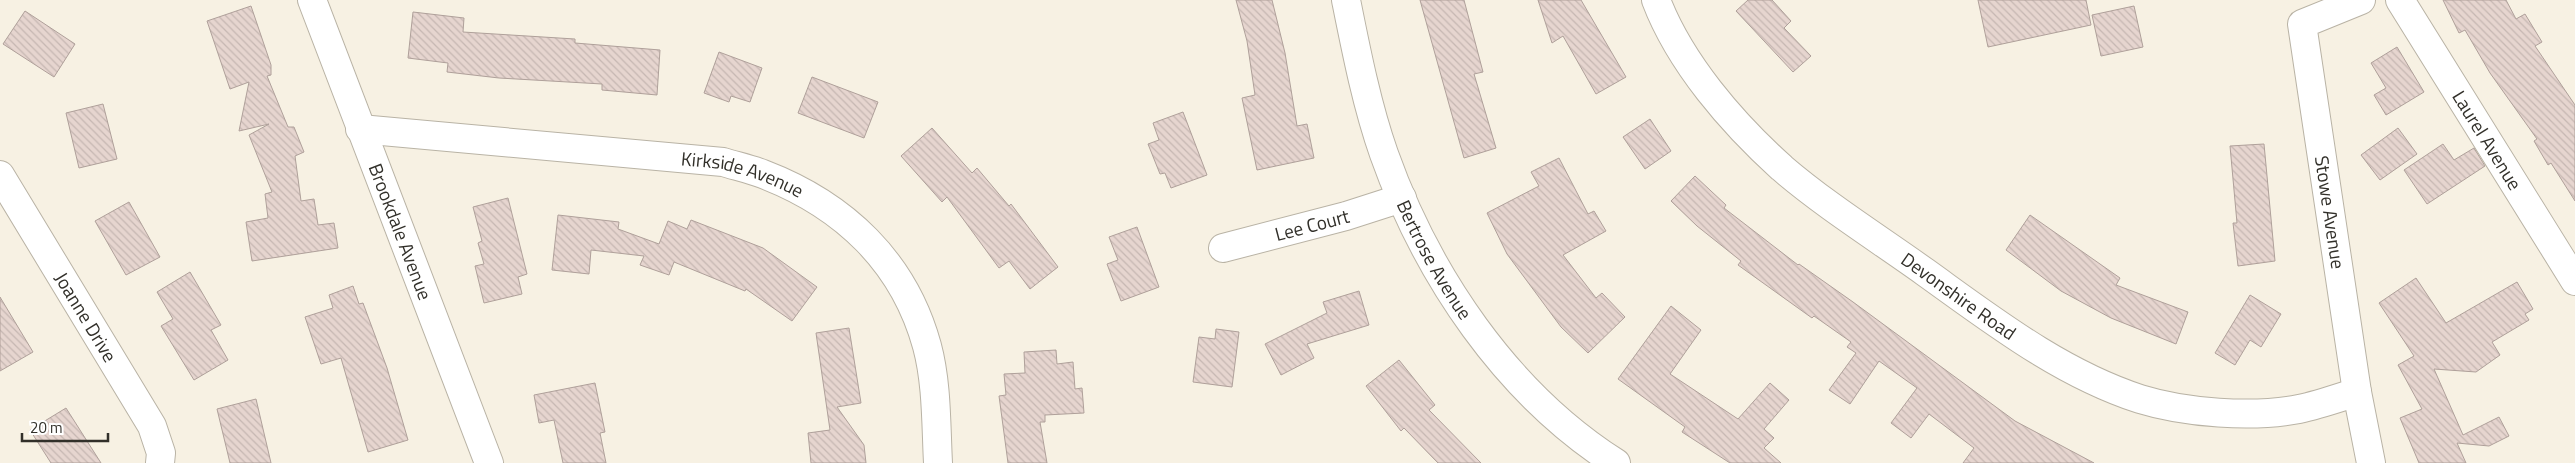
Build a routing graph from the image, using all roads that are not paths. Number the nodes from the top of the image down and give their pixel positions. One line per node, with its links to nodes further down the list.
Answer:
1 (312, 0): 6 (street, Brookdale Avenue)
2 (1346, 0): 8 (street, Bertrose Avenue)
3 (1656, 0): 11 (street, Devonshire Road)
4 (2361, 0): 11 (street, Stowe Avenue)
5 (2400, 0): 10 (street, Laurel Avenue)
6 (360, 129): 14 (street, Brookdale Avenue); 15 (street, Kirkside Avenue)
7 (0, 175): 13 (street, Joanne Drive)
8 (1402, 198): 9 (street, Lee Court); 12 (street, Bertrose Avenue)
9 (1223, 248)
10 (2575, 281)
11 (2357, 392): 16 (street, Stowe Avenue)
12 (1606, 461)
13 (160, 463)
14 (489, 463)
15 (938, 463)
16 (2371, 463)

